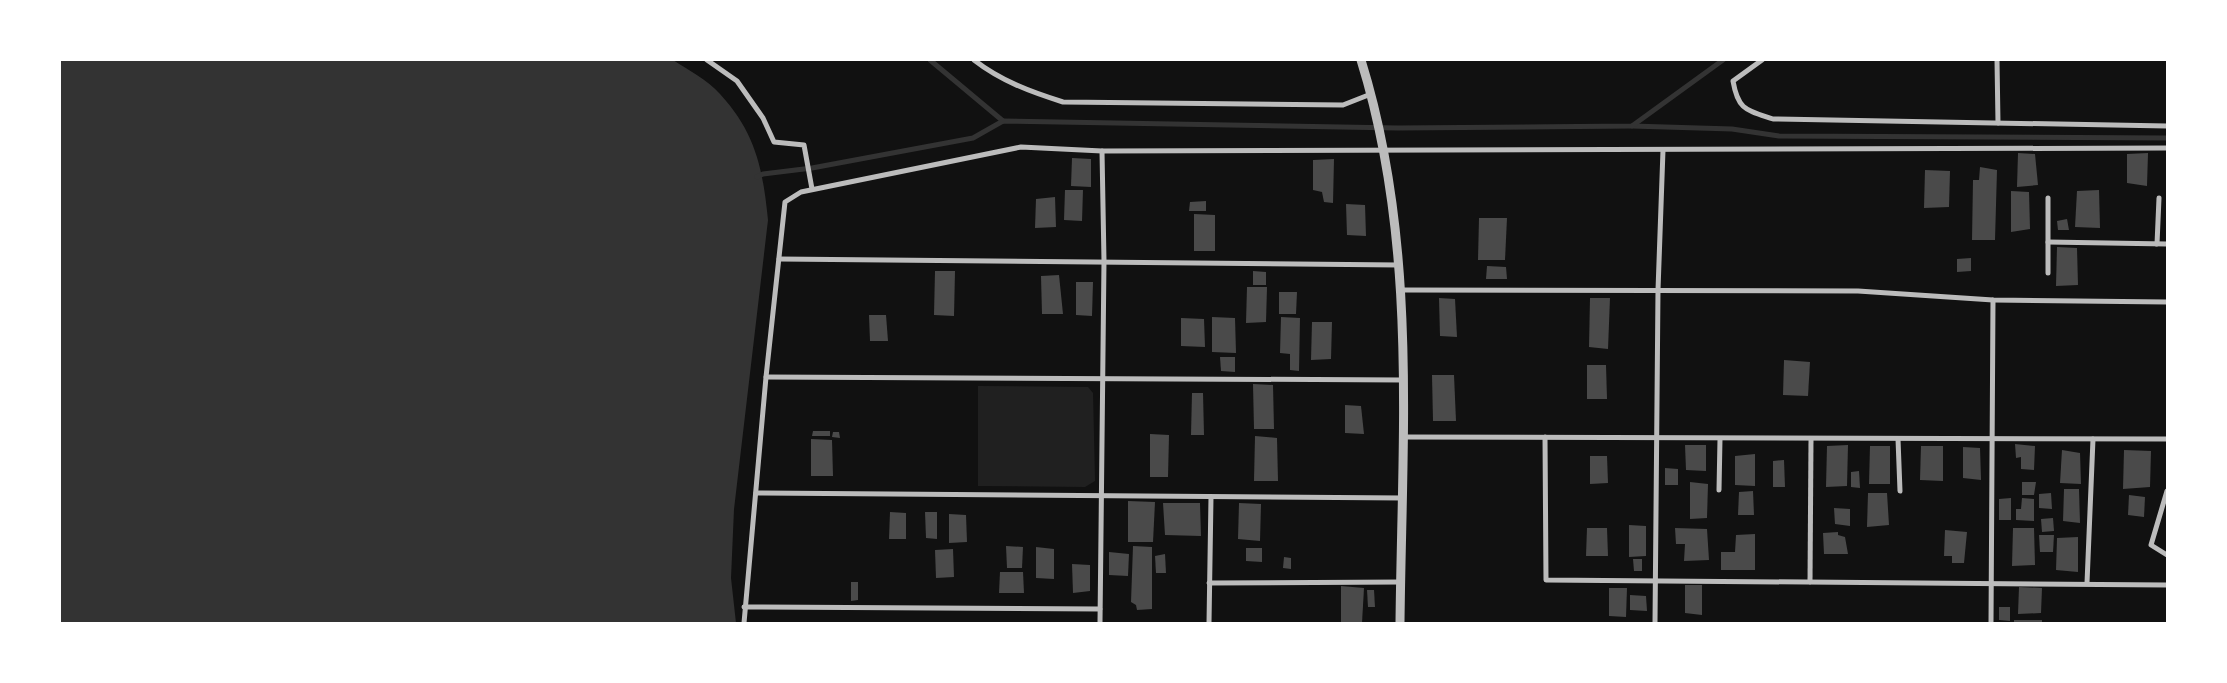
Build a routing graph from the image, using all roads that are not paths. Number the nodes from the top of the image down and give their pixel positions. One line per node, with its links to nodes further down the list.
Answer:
1 (707, 60): 13 (street)
2 (974, 60): 6 (street)
3 (1362, 60): 6 (street)
4 (1762, 60): 7 (street)
5 (1997, 60): 7 (street)
6 (1371, 94): 10 (street)
7 (1998, 123): 8 (street)
8 (2167, 126)
9 (2167, 148): 11 (street)
10 (1383, 149): 11 (street); 12 (street); 21 (street)
11 (1663, 150): 24 (street)
12 (1102, 151): 13 (street); 20 (street)
13 (812, 189): 19 (street)
14 (2048, 198): 16 (street)
15 (2160, 198): 17 (street)
16 (2048, 242): 17 (street); 22 (street)
17 (2157, 244): 18 (street)
18 (2167, 244)
19 (779, 259): 20 (street); 27 (street)
20 (1104, 260): 21 (street); 28 (street)
21 (1399, 265): 23 (street)
22 (2048, 273)
23 (1402, 290): 24 (street); 29 (street)
24 (1658, 290): 25 (street); 32 (street)
25 (1994, 300): 26 (street); 36 (street)
26 (2167, 302)
27 (766, 377): 28 (street); 42 (street)
28 (1102, 378): 29 (street); 43 (street)
29 (1403, 380): 30 (street)
30 (1405, 437): 31 (street); 45 (street)
31 (1545, 437): 32 (street); 48 (street)
32 (1657, 438): 33 (street); 48 (street)
33 (1720, 438): 34 (street); 39 (street)
34 (1811, 439): 35 (street); 49 (street)
35 (1898, 439): 36 (street); 40 (street)
36 (1993, 439): 37 (street); 50 (street)
37 (2093, 439): 38 (street); 52 (street)
38 (2167, 439)
39 (1719, 490)
40 (1900, 491)
41 (2167, 491): 46 (street)
42 (756, 493): 43 (street); 54 (street)
43 (1101, 496): 44 (street); 55 (street)
44 (1211, 497): 45 (street); 51 (street)
45 (1403, 498): 47 (street)
46 (2167, 555)
47 (1400, 582): 51 (street); 59 (street)
48 (1655, 582): 49 (street); 60 (street)
49 (1810, 582): 50 (street)
50 (1991, 582): 52 (street); 61 (street)
51 (1209, 583): 58 (street)
52 (2087, 583): 53 (street)
53 (2167, 584)
54 (744, 607): 55 (street); 56 (street)
55 (1100, 609): 57 (street)
56 (744, 623)
57 (1100, 623)
58 (1208, 623)
59 (1400, 623)
60 (1655, 623)
61 (1991, 623)

